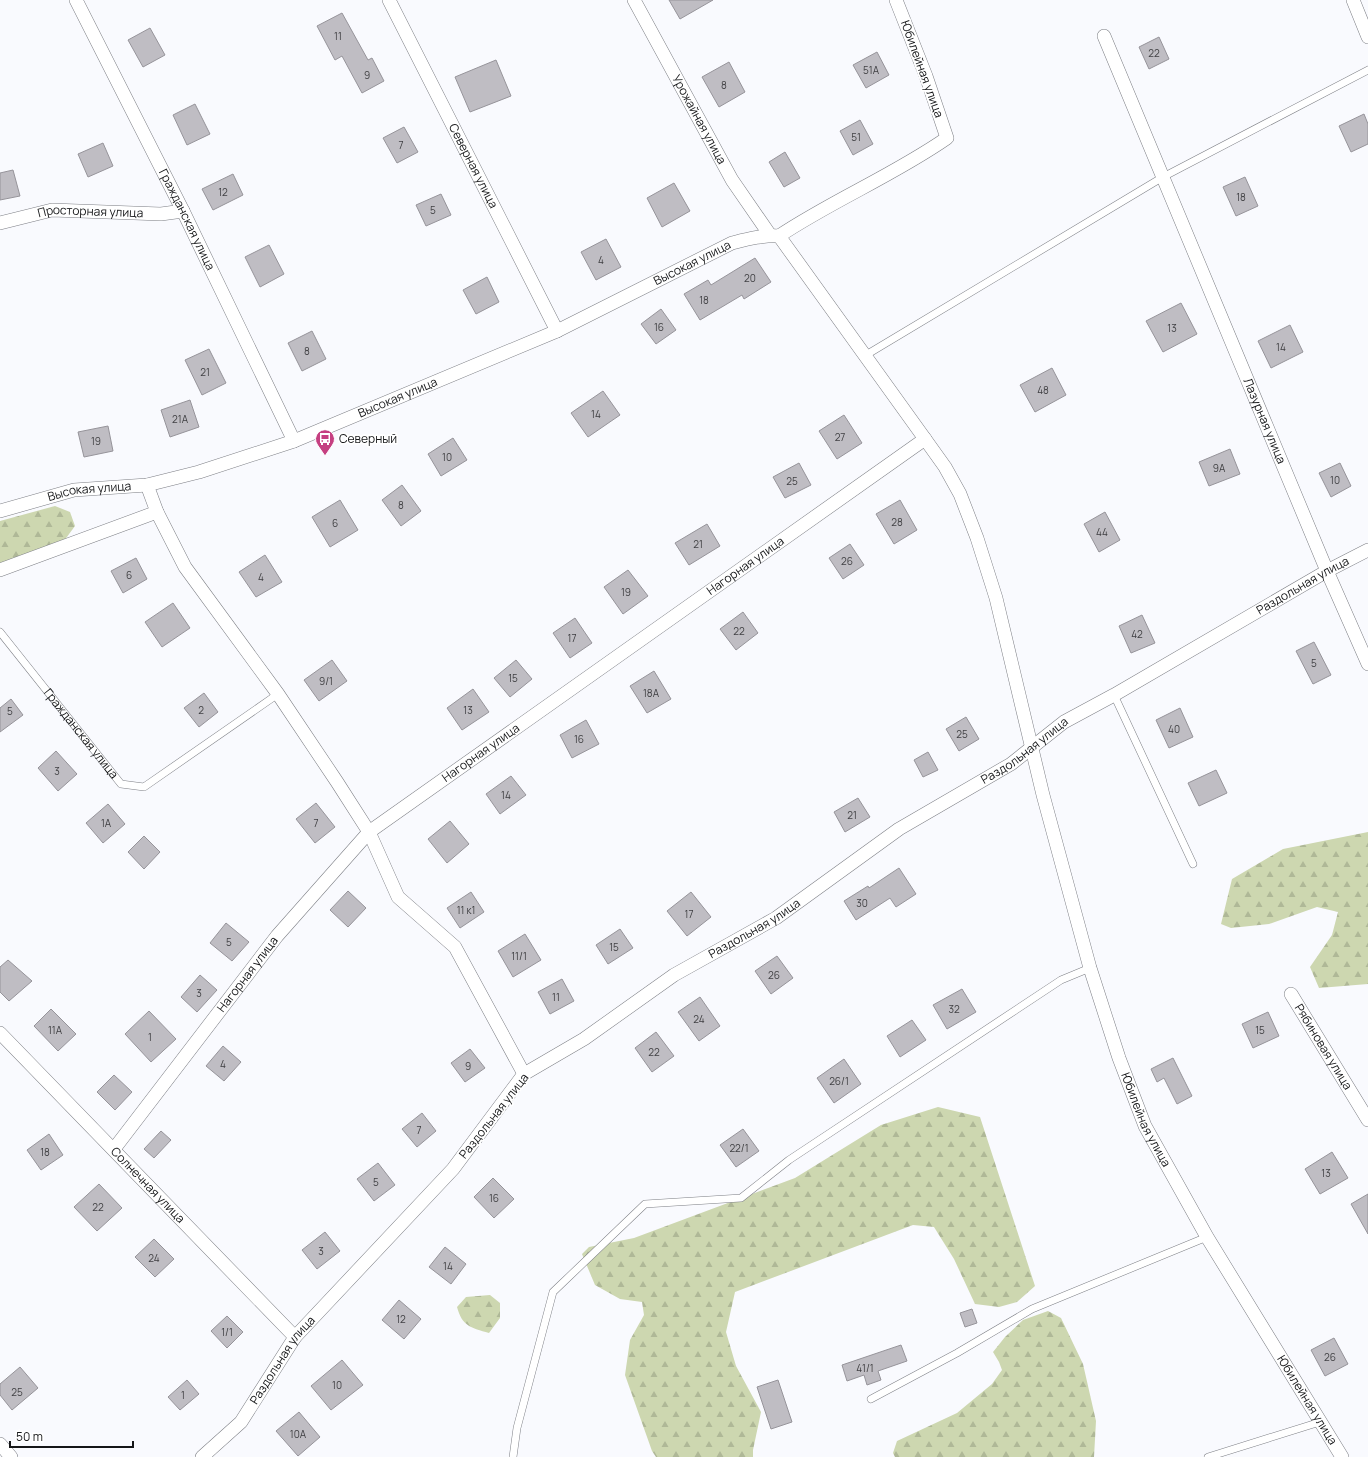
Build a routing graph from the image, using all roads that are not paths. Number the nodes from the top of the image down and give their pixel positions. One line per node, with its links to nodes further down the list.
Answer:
1 (76, 0): 10 (street, Гражданская улица)
2 (388, 0): 13 (street, Северная улица)
3 (634, 0): 12 (street, Урожайная улица)
4 (896, 0): 12 (street, Юбилейная улица)
5 (1353, 0): 7 (street)
6 (1104, 36): 9 (street, Лазурная улица)
7 (1368, 37)
8 (1368, 70): 9 (lane)
9 (1163, 177): 14 (lane); 22 (street, Лазурная улица)
10 (183, 211): 11 (street, Просторная улица); 16 (street, Гражданская улица)
11 (0, 223)
12 (775, 236): 13 (street, Высокая улица); 14 (street, Урожайная улица)
13 (557, 331): 16 (street, Высокая улица)
14 (866, 355): 15 (street, Урожайная улица)
15 (925, 439): 27 (street, Юбилейная улица); 28 (street, Нагорная улица)
16 (294, 441): 17 (street, Высокая улица)
17 (147, 485): 18 (street, Высокая улица); 19 (street)
18 (0, 511)
19 (157, 512): 21 (street); 25 (street)
20 (1368, 550): 22 (street, Раздольная улица)
21 (0, 570)
22 (1327, 571): 24 (street, Лазурная улица); 26 (street, Раздольная улица)
23 (0, 632): 25 (lane, Гражданская улица)
24 (1368, 664)
25 (278, 694): 28 (street)
26 (1114, 695): 27 (street, Раздольная улица); 29 (lane)
27 (1032, 747): 30 (street, Юбилейная улица); 33 (street, Раздольная улица)
28 (369, 832): 33 (street); 35 (street, Нагорная улица)
29 (1194, 864)
30 (1090, 968): 36 (street, Юбилейная улица); 43 (lane)
31 (1291, 994): 34 (street, Рябиновая улица)
32 (0, 1033): 35 (street, Солнечная улица)
33 (524, 1074): 37 (street, Раздольная улица)
34 (1368, 1120)
35 (114, 1149): 37 (street, Солнечная улица)
36 (1206, 1237): 38 (lane); 39 (street, Юбилейная улица)
37 (295, 1337): 42 (street, Раздольная улица)
38 (871, 1399)
39 (1320, 1422): 44 (lane); 45 (street, Юбилейная улица)
40 (0, 1444): 41 (street)
41 (11, 1457)
42 (202, 1457)
43 (513, 1457)
44 (1208, 1457)
45 (1342, 1457)

